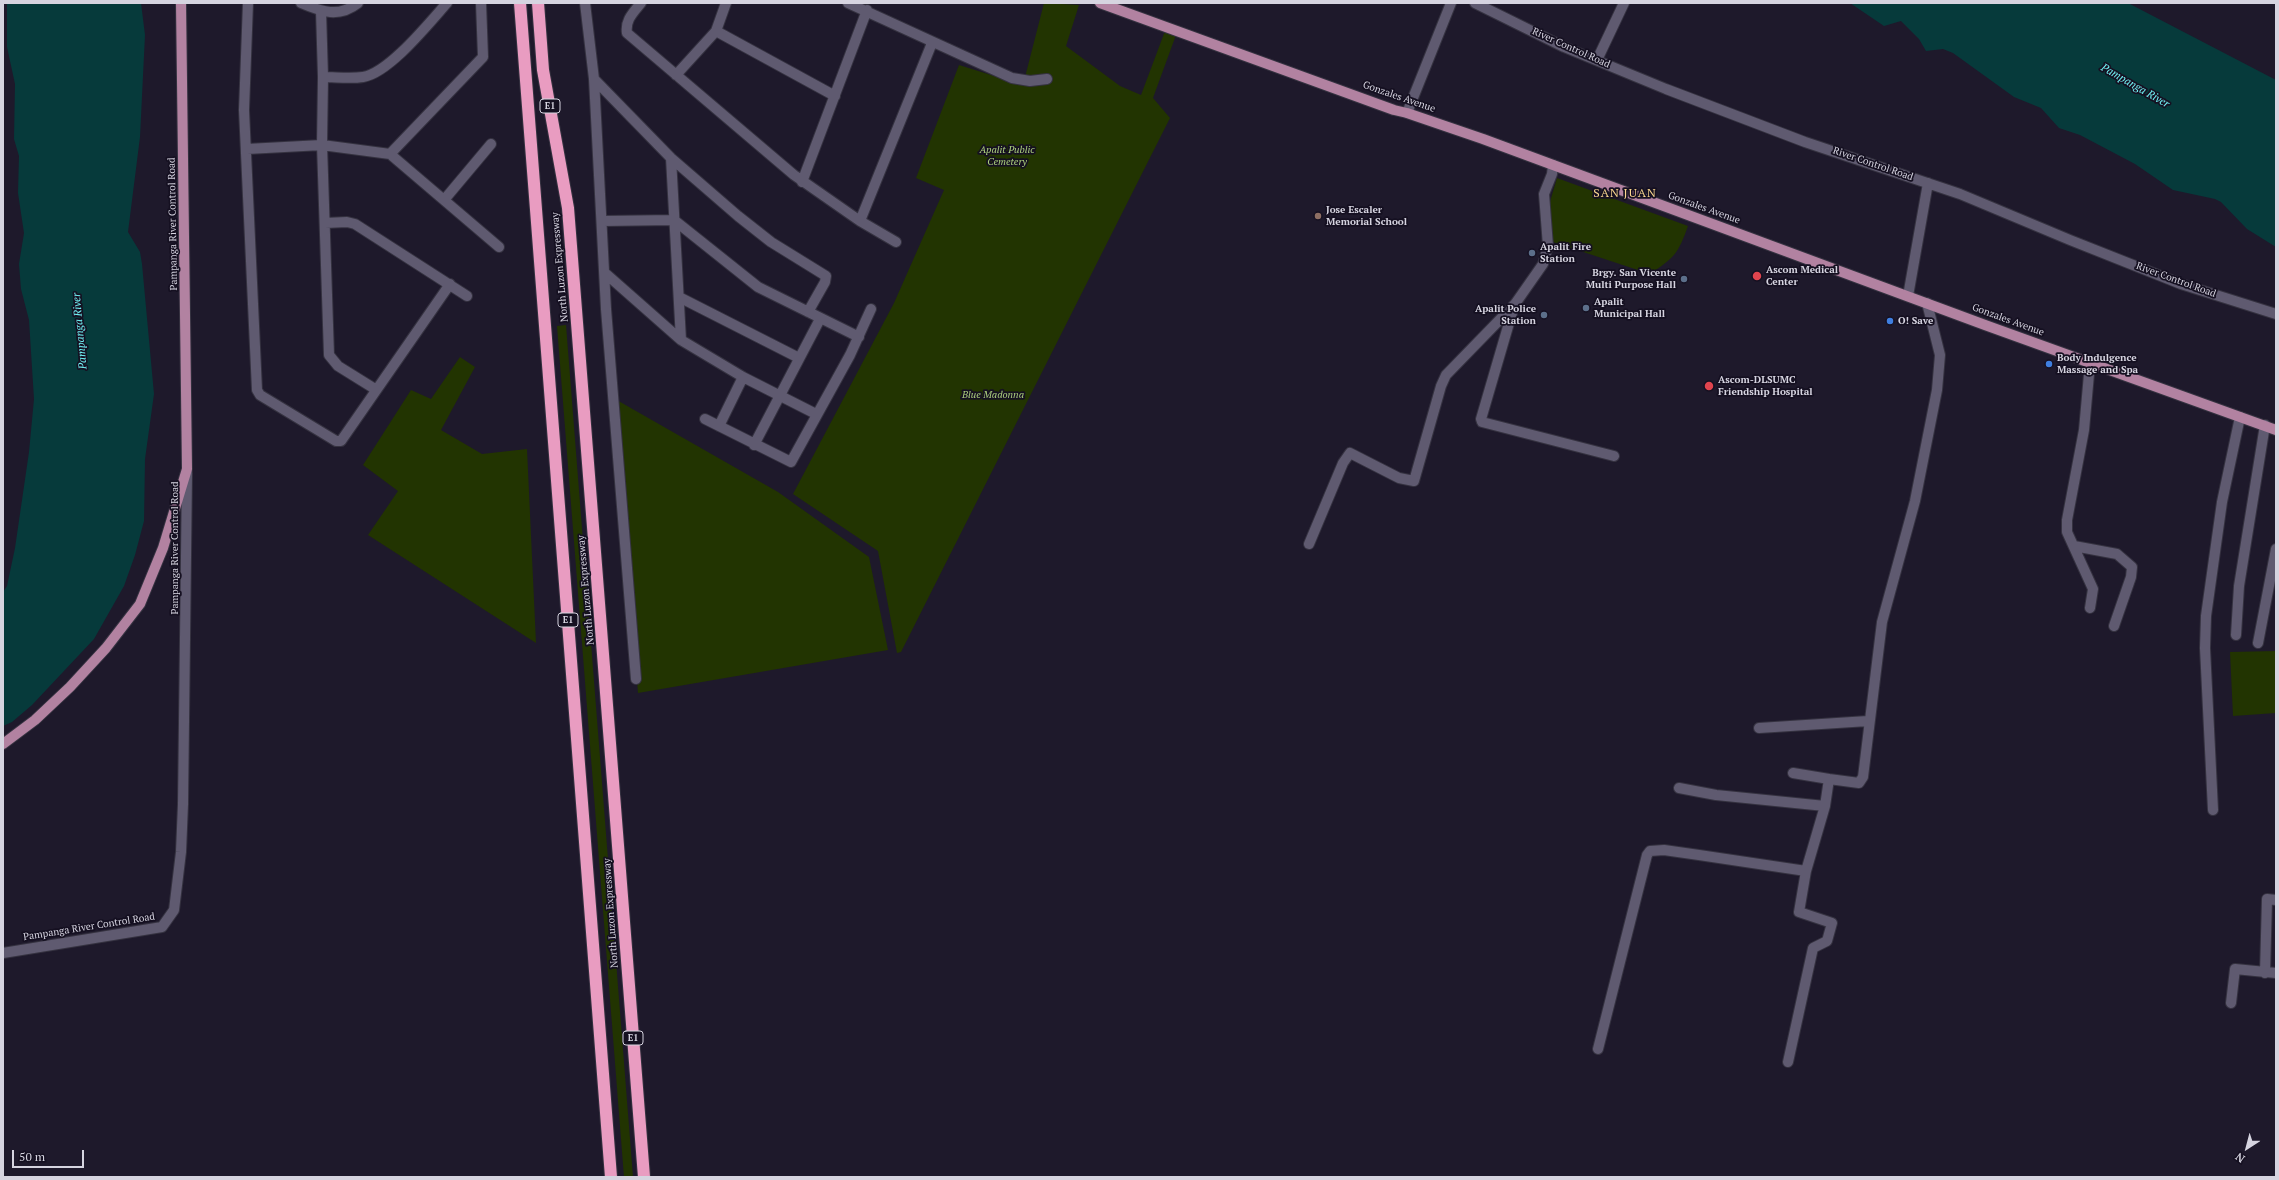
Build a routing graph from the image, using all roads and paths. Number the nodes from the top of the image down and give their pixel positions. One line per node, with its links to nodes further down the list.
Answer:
1 (181, 3): 70 (main road, Pampanga River Control Road)
2 (248, 3): 31 (street)
3 (301, 3): 19 (street)
4 (358, 3): 19 (street)
5 (447, 3): 24 (street)
6 (481, 3): 32 (street)
7 (520, 3): 95 (highway, North Luzon Expressway / E1)
8 (538, 3): 96 (highway, North Luzon Expressway / E1)
9 (585, 3): 25 (street)
10 (641, 3): 23 (street)
11 (726, 3): 20 (street)
12 (848, 3): 18 (street)
13 (1100, 3): 17 (main road, Gonzales Avenue)
14 (1451, 3): 28 (street)
15 (1475, 3): 22 (street, River Control Road)
16 (1624, 3): 22 (street)
17 (1119, 7): 28 (main road, Gonzales Avenue)
18 (867, 10): 21 (street); 27 (street)
19 (321, 11): 24 (street)
20 (716, 31): 23 (street); 27 (street)
21 (932, 43): 26 (street); 40 (street)
22 (1597, 60): 36 (street, River Control Road)
23 (676, 75): 35 (street)
24 (323, 77): 30 (street)
25 (594, 79): 33 (street); 38 (street)
26 (1047, 79)
27 (835, 96): 35 (street)
28 (1407, 113): 34 (main road, Gonzales Avenue)
29 (491, 144): 37 (street)
30 (322, 145): 31 (street); 32 (street); 41 (street)
31 (247, 149): 60 (street)
32 (390, 154): 37 (street)
33 (671, 158): 39 (street); 52 (street)
34 (1553, 165): 47 (main road, Gonzales Avenue); 50 (street)
35 (802, 182): 40 (street)
36 (1928, 182): 47 (street); 53 (street, River Control Road)
37 (444, 200): 43 (street)
38 (602, 220): 39 (street); 44 (street)
39 (674, 220): 48 (street); 52 (street)
40 (860, 221): 42 (street)
41 (325, 223): 45 (street); 60 (street)
42 (896, 242)
43 (499, 247)
44 (605, 273): 56 (street); 78 (street)
45 (450, 284): 46 (street); 60 (street)
46 (467, 296)
47 (1908, 296): 49 (main road, Gonzales Avenue)
48 (680, 297): 56 (street); 57 (street)
49 (1928, 303): 58 (main road, Gonzales Avenue); 79 (street)
50 (1515, 304): 69 (street); 71 (street)
51 (871, 309): 55 (street)
52 (808, 312): 54 (street)
53 (2276, 314)
54 (820, 319): 55 (street); 57 (street)
55 (859, 337): 62 (street)
56 (681, 340): 59 (street)
57 (799, 358): 61 (street)
58 (2090, 363): 63 (main road, Gonzales Avenue); 72 (street)
59 (743, 377): 61 (street); 65 (street)
60 (375, 389)
61 (779, 396): 62 (street); 68 (street)
62 (816, 414): 68 (street)
63 (2240, 417): 66 (main road, Gonzales Avenue); 86 (street)
64 (705, 419): 65 (street)
65 (719, 426): 68 (street)
66 (2265, 426): 67 (main road, Gonzales Avenue); 76 (street)
67 (2276, 430)
68 (754, 445)
69 (1614, 456)
70 (188, 469): 81 (main road); 89 (street, Pampanga River Control Road)
71 (1309, 544)
72 (2074, 546): 74 (street); 75 (street)
73 (2276, 549): 77 (street)
74 (2090, 608)
75 (2114, 626)
76 (2236, 635)
77 (2258, 643)
78 (636, 679)
79 (1868, 722): 80 (street); 83 (street)
80 (1759, 728)
81 (3, 744)
82 (1792, 773): 83 (street)
83 (1829, 779): 85 (street)
84 (1679, 788): 85 (street)
85 (1825, 806): 87 (street)
86 (2213, 810)
87 (1806, 871): 93 (street); 94 (street)
88 (2276, 900): 90 (street)
89 (3, 953)
90 (2265, 973): 91 (street); 92 (street)
91 (2276, 973)
92 (2232, 1003)
93 (1598, 1049)
94 (1788, 1062)
95 (612, 1177)
96 (644, 1177)

